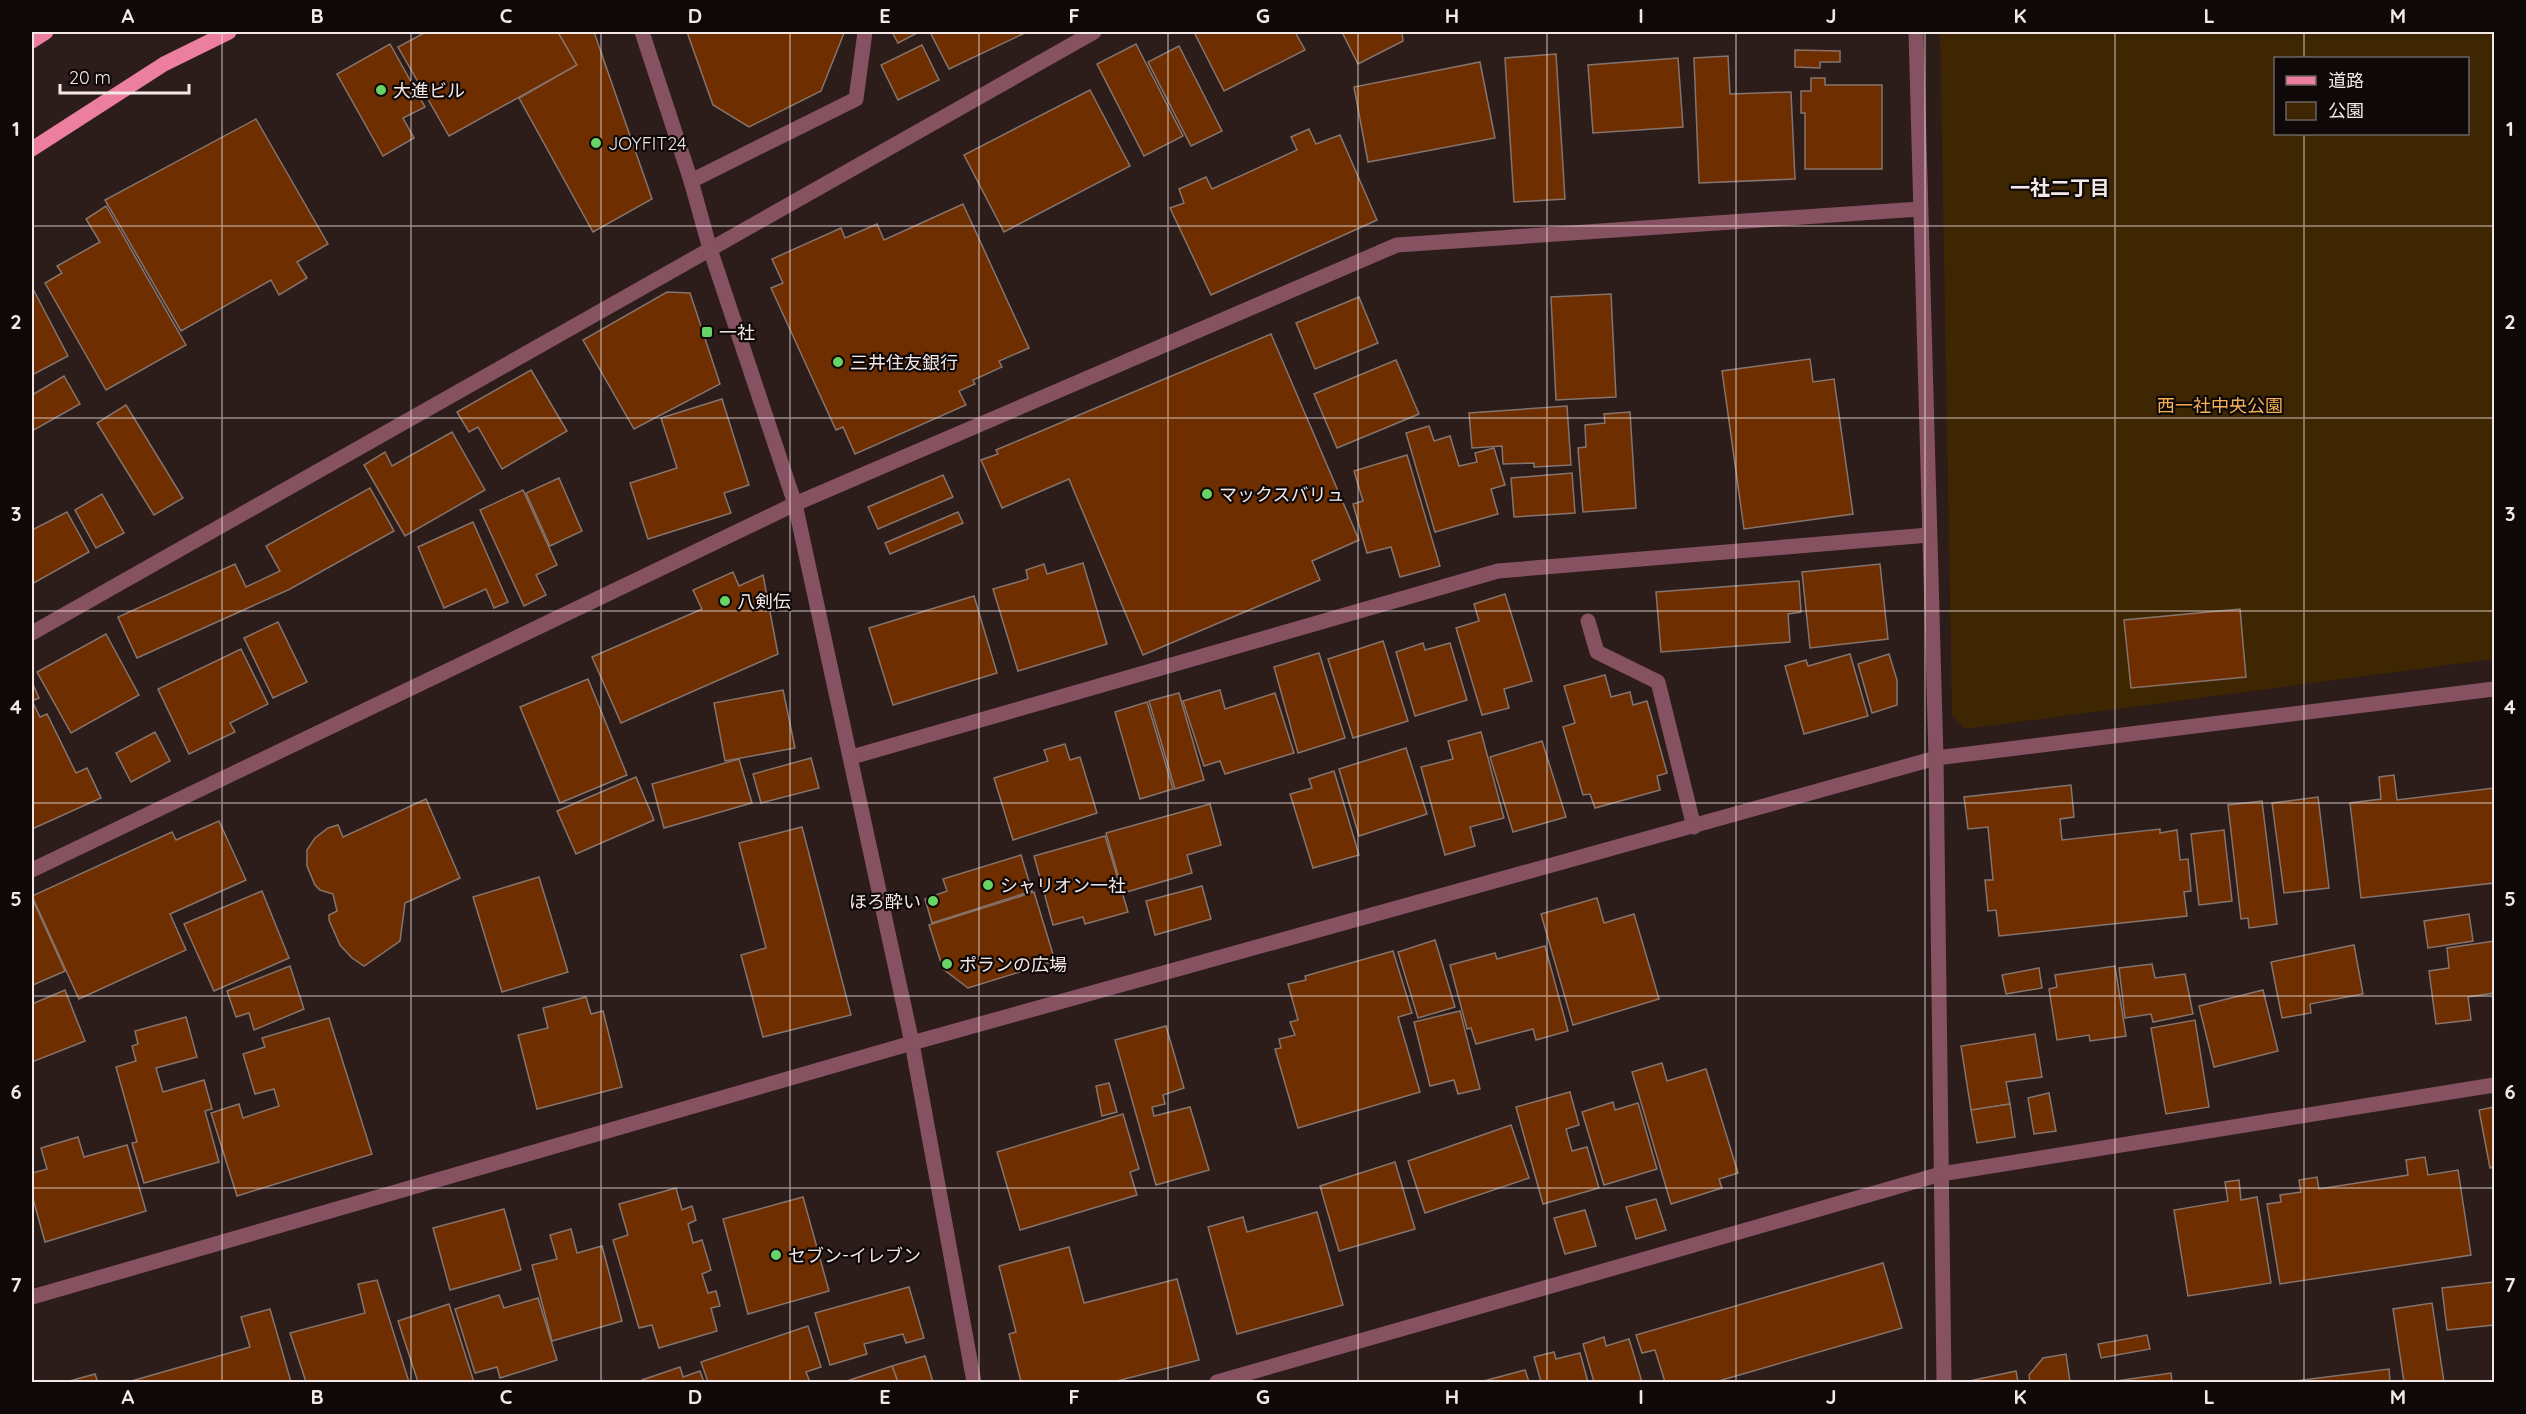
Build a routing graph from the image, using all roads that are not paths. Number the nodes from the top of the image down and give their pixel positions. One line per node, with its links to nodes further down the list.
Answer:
1 (46, 32): 7 (main road)
2 (229, 32): 8 (main road)
3 (642, 32): 9 (street)
4 (865, 32): 9 (street)
5 (1094, 32): 11 (street)
6 (1916, 32): 10 (street)
7 (32, 41)
8 (32, 149)
9 (691, 181): 11 (street)
10 (1920, 208): 12 (street); 13 (street)
11 (710, 249): 12 (street); 15 (street)
12 (795, 504): 17 (street); 20 (street)
13 (1929, 535): 17 (street); 18 (street)
14 (1588, 621): 19 (street)
15 (32, 633)
16 (2494, 689): 18 (street)
17 (852, 757): 21 (street)
18 (1936, 758): 19 (street); 23 (street)
19 (1694, 827): 21 (street)
20 (32, 870)
21 (912, 1043): 24 (street); 25 (street)
22 (2494, 1085): 23 (street)
23 (1941, 1174): 26 (street); 27 (street)
24 (32, 1297)
25 (974, 1383)
26 (1217, 1383)
27 (1944, 1383)

